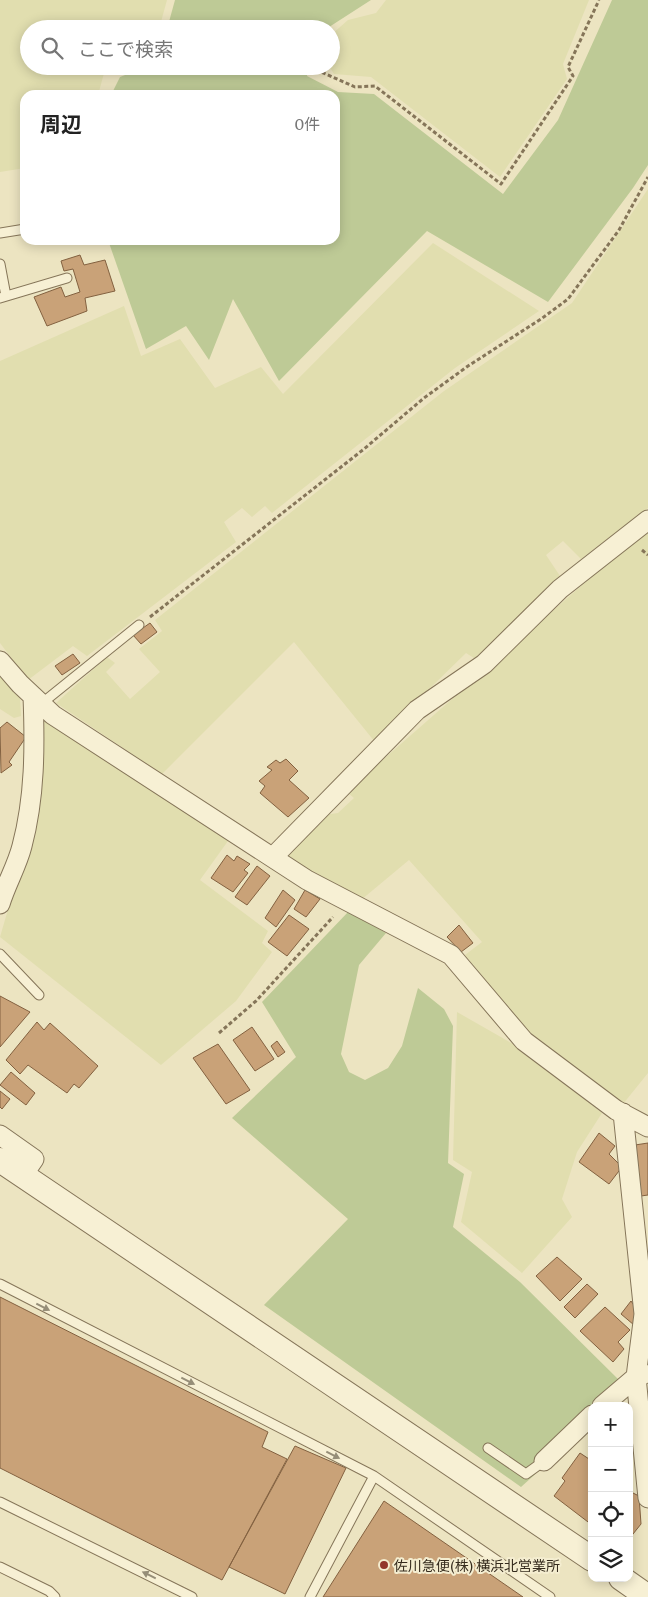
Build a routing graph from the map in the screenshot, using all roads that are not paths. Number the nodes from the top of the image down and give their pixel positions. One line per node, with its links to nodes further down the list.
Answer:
1 (20, 230): 2 (lane)
2 (0, 233)
3 (0, 264): 5 (lane)
4 (67, 278): 5 (lane)
5 (3, 297)
6 (648, 520): 10 (street)
7 (139, 626): 9 (lane)
8 (0, 661): 9 (street)
9 (37, 700): 10 (street); 11 (street)
10 (274, 856): 14 (street)
11 (1, 900)
12 (0, 954): 13 (lane)
13 (39, 995)
14 (623, 1114): 15 (street); 20 (street)
15 (648, 1128)
16 (0, 1136): 18 (street)
17 (0, 1160): 18 (street)
18 (23, 1175): 28 (street)
19 (0, 1284): 25 (lane, one-way to 25)
20 (642, 1375): 21 (street); 26 (street)
21 (607, 1402)
22 (588, 1419): 24 (street)
23 (488, 1448): 24 (lane)
24 (544, 1461)
25 (374, 1476): 33 (lane); 34 (lane)
26 (648, 1498)
27 (0, 1502): 32 (lane, one-way to 27)
28 (588, 1556)
29 (0, 1567): 31 (lane)
30 (627, 1582): 35 (street)
31 (55, 1597)
32 (192, 1597)
33 (310, 1597)
34 (550, 1597)
35 (648, 1597)

